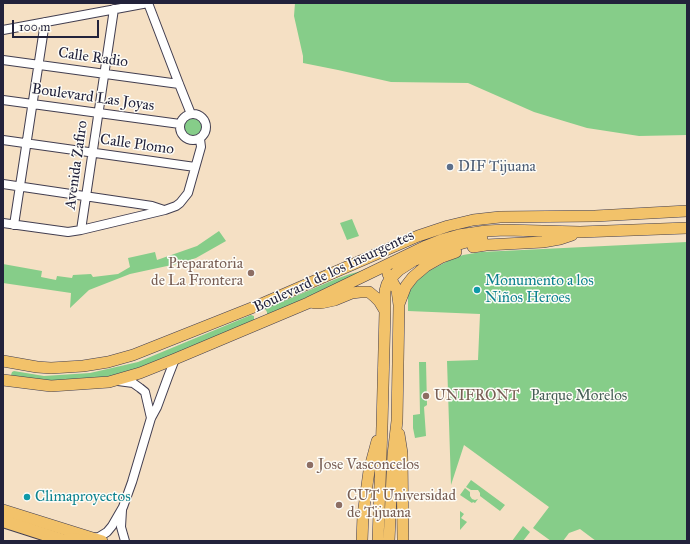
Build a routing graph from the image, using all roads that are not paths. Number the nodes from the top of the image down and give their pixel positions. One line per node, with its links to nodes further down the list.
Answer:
1 (148, 3): 2 (street); 8 (street)
2 (114, 9): 3 (street); 7 (street, Avenida Zafiro)
3 (45, 22): 4 (street); 6 (street)
4 (3, 30)
5 (3, 60): 6 (street, Calle Radio)
6 (39, 65): 7 (street, Calle Radio); 10 (street)
7 (104, 74): 8 (street, Calle Radio); 11 (street, Avenida Zafiro)
8 (179, 84): 12 (street)
9 (3, 100): 10 (street, Boulevard Las Joyas)
10 (33, 104): 11 (street, Boulevard Las Joyas); 16 (street)
11 (99, 113): 13 (street, Boulevard Las Joyas); 17 (street, Avenida Zafiro)
12 (191, 114): 13 (street); 14 (street)
13 (180, 124): 14 (street)
14 (200, 139): 18 (street)
15 (3, 140): 16 (street, Calle Plomo)
16 (27, 143): 17 (street, Calle Plomo); 20 (street)
17 (93, 152): 18 (street, Calle Plomo); 21 (street, Avenida Zafiro)
18 (195, 167): 22 (street)
19 (3, 184): 20 (street)
20 (20, 186): 21 (street); 26 (street)
21 (86, 196): 22 (street); 28 (street, Avenida Zafiro)
22 (165, 210): 28 (street)
23 (687, 211): 24 (main road, Boulevard de los Insurgentes)
24 (595, 216): 29 (main road); 31 (main road, Boulevard de los Insurgentes)
25 (3, 223): 26 (street)
26 (14, 225): 28 (street)
27 (687, 228): 30 (main road, Boulevard de los Insurgentes)
28 (81, 230)
29 (533, 231): 30 (main road, Boulevard de los Insurgentes); 32 (main road, Boulevard de los Insurgentes); 33 (main road)
30 (580, 232): 36 (main road)
31 (373, 256): 32 (main road); 35 (main road, Boulevard de los Insurgentes)
32 (383, 267): 33 (main road); 34 (main road, Boulevard de los Insurgentes)
33 (390, 278): 36 (main road); 37 (main road)
34 (308, 303): 37 (main road); 38 (main road, Boulevard de los Insurgentes)
35 (259, 305): 38 (main road); 40 (main road, Boulevard de los Insurgentes)
36 (399, 305): 44 (main road)
37 (385, 311): 45 (main road)
38 (230, 336): 39 (main road, Boulevard de los Insurgentes)
39 (176, 359): 42 (main road, Boulevard de los Insurgentes); 43 (street)
40 (3, 361)
41 (3, 380): 42 (main road, Boulevard de los Insurgentes)
42 (116, 380): 43 (street)
43 (151, 418): 46 (street)
44 (397, 421): 54 (main road); 55 (main road)
45 (382, 426): 52 (main road); 53 (main road)
46 (122, 507): 49 (street); 51 (street)
47 (3, 510): 49 (main road)
48 (3, 521): 50 (highway)
49 (93, 540): 50 (highway)
50 (64, 541)
51 (125, 541)
52 (362, 541)
53 (378, 541)
54 (389, 541)
55 (403, 541)

